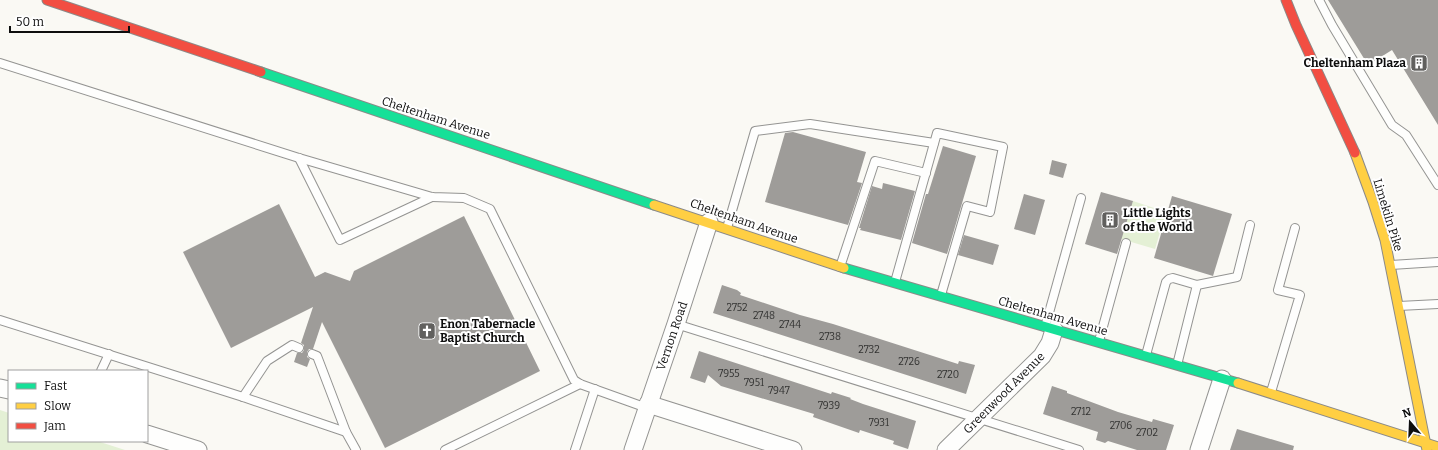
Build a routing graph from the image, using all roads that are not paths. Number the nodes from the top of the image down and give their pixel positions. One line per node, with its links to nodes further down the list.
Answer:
1 (47, 0): 11 (main road, Cheltenham Avenue)
2 (1286, 0): 17 (main road, Limekiln Pike)
3 (1319, 0): 8 (lane)
4 (0, 63): 6 (lane)
5 (934, 143): 7 (lane); 13 (lane); 21 (lane)
6 (299, 158): 9 (lane); 9 (lane)
7 (926, 173): 18 (lane); 19 (lane)
8 (1438, 185)
9 (432, 197): 35 (lane)
10 (1081, 198): 26 (lane)
11 (709, 222): 13 (main road, Cheltenham Avenue); 25 (street, Vernon Road)
12 (1250, 225): 20 (lane)
13 (727, 228): 18 (main road, Cheltenham Avenue)
14 (1295, 228): 37 (lane)
15 (1126, 243): 27 (lane)
16 (1438, 262): 17 (lane)
17 (1390, 265): 23 (main road, Limekiln Pike)
18 (840, 267): 19 (main road, Cheltenham Avenue)
19 (895, 283): 21 (main road, Cheltenham Avenue)
20 (1197, 284): 31 (lane); 32 (lane)
21 (940, 296): 26 (main road, Cheltenham Avenue)
22 (1438, 304): 23 (lane)
23 (1398, 306): 43 (main road, Limekiln Pike)
24 (0, 320): 29 (lane)
25 (676, 324): 39 (street, Vernon Road); 40 (lane)
26 (1049, 329): 27 (main road, Cheltenham Avenue); 40 (street, Greenwood Avenue)
27 (1098, 342): 31 (main road, Cheltenham Avenue)
28 (299, 348): 38 (lane)
29 (109, 354): 33 (lane); 38 (lane)
30 (312, 354): 41 (lane)
31 (1145, 356): 32 (main road, Cheltenham Avenue)
32 (1177, 365): 34 (main road, Cheltenham Avenue)
33 (101, 370)
34 (1222, 379): 37 (main road, Cheltenham Avenue); 53 (street)
35 (580, 384): 36 (lane); 45 (lane)
36 (594, 388): 39 (lane); 48 (lane)
37 (1271, 393): 43 (main road, Cheltenham Avenue)
38 (243, 397): 41 (lane)
39 (648, 406): 49 (street, Vernon Road); 50 (street)
40 (979, 418): 51 (street, Greenwood Avenue); 52 (lane)
41 (346, 432): 47 (lane)
42 (148, 434): 46 (street)
43 (1427, 447): 44 (main road, Cheltenham Avenue)
44 (1438, 447)
45 (450, 449)
46 (198, 450)
47 (356, 450)
48 (576, 450)
49 (633, 450)
50 (792, 450)
51 (946, 450)
52 (1079, 450)
53 (1199, 450)

